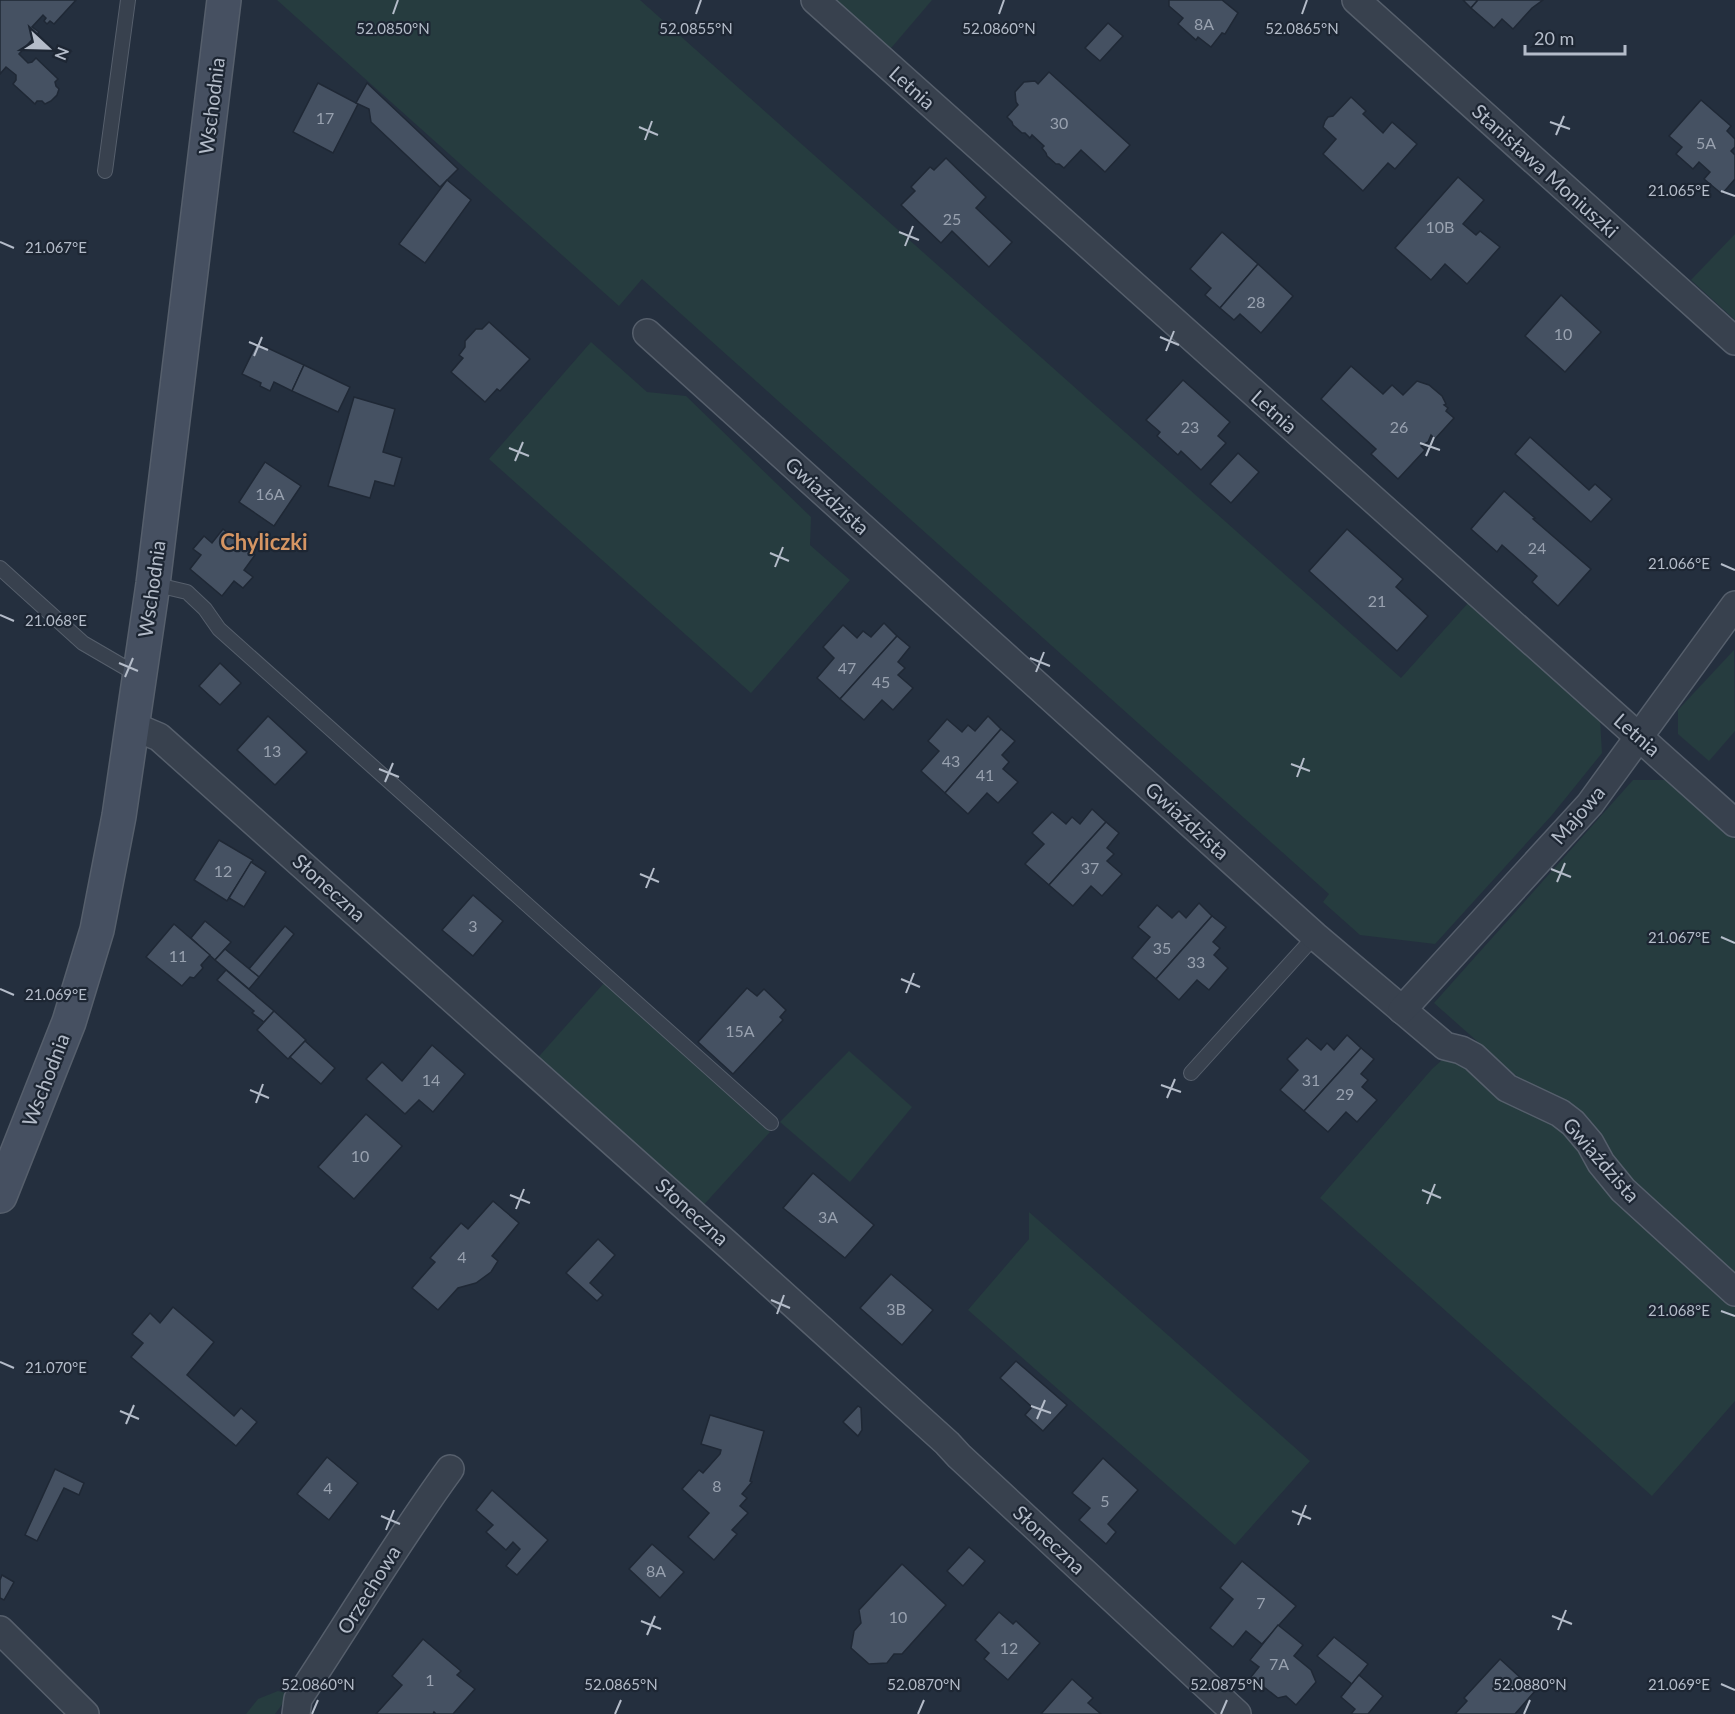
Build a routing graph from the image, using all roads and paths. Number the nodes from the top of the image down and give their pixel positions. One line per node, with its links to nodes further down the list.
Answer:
1 (128, 0): 5 (lane)
2 (225, 0): 9 (main road, Wschodnia)
3 (814, 0): 13 (street, Letnia)
4 (1356, 0): 7 (street, Stanisława Moniuszki)
5 (105, 171)
6 (647, 333): 15 (street, Gwiaździsta)
7 (1735, 341)
8 (0, 568): 11 (lane)
9 (153, 584): 11 (main road, Wschodnia); 18 (lane)
10 (1735, 605): 13 (street, Majowa)
11 (140, 676): 12 (main road, Wschodnia)
12 (133, 726): 19 (main road, Wschodnia); 25 (street, Słoneczna)
13 (1639, 736): 14 (street, Letnia); 16 (street, Majowa)
14 (1735, 822)
15 (1315, 936): 16 (street, Gwiaździsta); 17 (lane)
16 (1402, 1010): 20 (street, Gwiaździsta)
17 (1191, 1073)
18 (771, 1123)
19 (0, 1196)
20 (1735, 1292)
21 (450, 1469): 24 (street, Orzechowa)
22 (0, 1630): 23 (street)
23 (85, 1714)
24 (296, 1714)
25 (1237, 1714)

